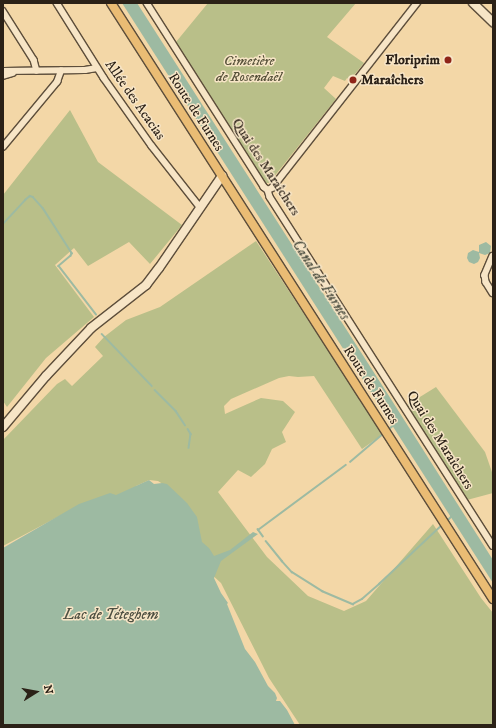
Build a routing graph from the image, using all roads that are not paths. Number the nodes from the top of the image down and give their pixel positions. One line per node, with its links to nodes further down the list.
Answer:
1 (57, 3): 8 (street, Allée des Acacias)
2 (111, 3): 15 (main road, Route de Furnes)
3 (147, 3): 16 (street, Quai des Maraîchers)
4 (417, 3): 16 (street)
5 (473, 3): 7 (main road)
6 (3, 11): 12 (street)
7 (493, 22)
8 (97, 68): 9 (street); 17 (street, Allée des Acacias)
9 (61, 70): 12 (street); 14 (street)
10 (3, 71): 11 (street)
11 (21, 71): 12 (street); 13 (street)
12 (37, 71)
13 (3, 76)
14 (3, 147)
15 (222, 176): 17 (main road); 22 (main road, Route de Furnes)
16 (268, 190): 21 (street, Quai des Maraîchers)
17 (200, 207): 20 (main road)
18 (493, 256): 19 (street)
19 (493, 294)
20 (3, 427)
21 (493, 546)
22 (493, 599)

